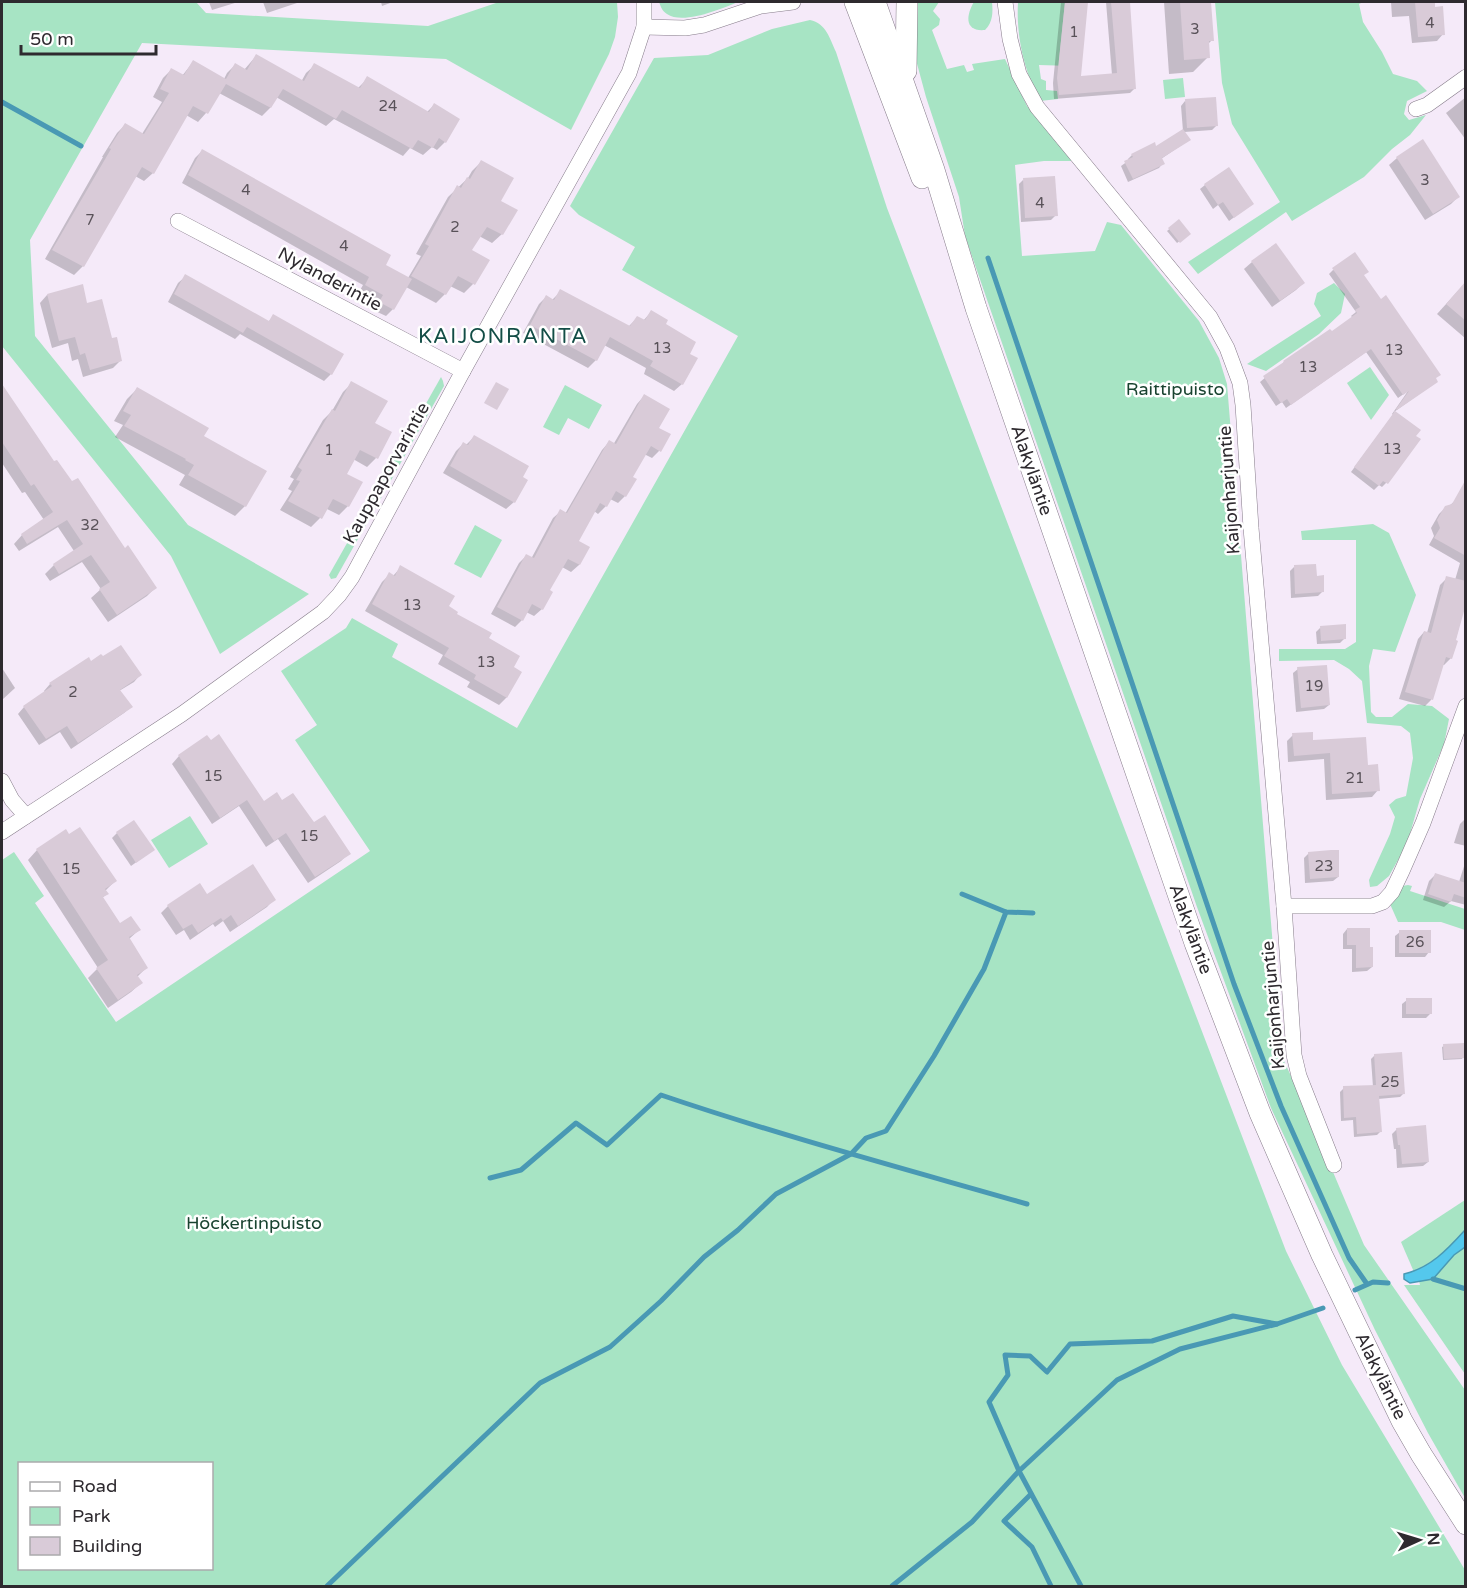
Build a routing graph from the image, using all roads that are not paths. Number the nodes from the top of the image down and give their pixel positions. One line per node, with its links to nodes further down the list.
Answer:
1 (644, 2): 8 (street, Kauppaporvarintie)
2 (793, 2): 7 (street)
3 (855, 2): 13 (main road, Alakyläntie)
4 (875, 2): 10 (main road, Alakyläntie)
5 (907, 2): 10 (main road)
6 (1005, 2): 19 (street, Kaijonharjuntie)
7 (764, 4): 8 (street)
8 (644, 27): 14 (street, Kauppaporvarintie)
9 (1466, 77): 11 (street)
10 (906, 90): 13 (main road, Alakyläntie)
11 (1416, 109)
12 (178, 221): 14 (street, Nylanderintie)
13 (976, 309): 21 (main road, Alakyläntie)
14 (463, 371): 17 (street, Kauppaporvarintie)
15 (1466, 705): 19 (street)
16 (2, 781): 17 (street)
17 (26, 816): 18 (street, Kauppaporvarintie)
18 (2, 832)
19 (1284, 906): 20 (street, Kaijonharjuntie)
20 (1334, 1164)
21 (1466, 1524)

